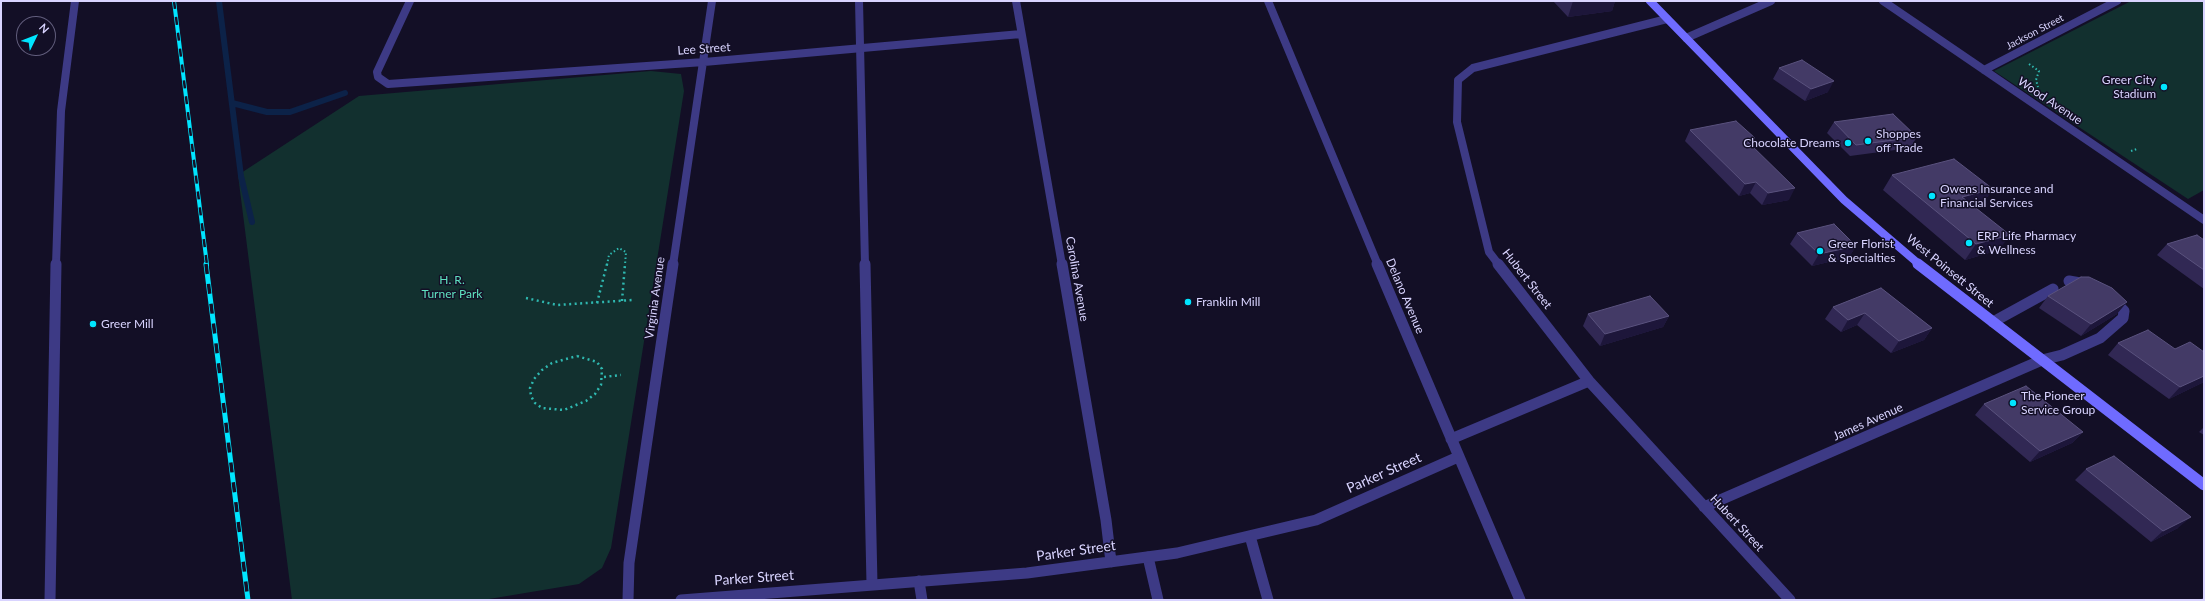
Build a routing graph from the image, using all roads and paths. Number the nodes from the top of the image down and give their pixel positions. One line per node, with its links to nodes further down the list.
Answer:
1 (75, 1): 46 (street)
2 (410, 1): 16 (street, Lee Street)
3 (712, 1): 16 (street, Virginia Avenue)
4 (859, 1): 14 (street)
5 (1016, 1): 12 (street, Carolina Avenue)
6 (1268, 1): 37 (street, Delano Avenue)
7 (1650, 1): 11 (main road, West Poinsett Street)
8 (1771, 1): 13 (street)
9 (1883, 1): 17 (street, Wood Avenue)
10 (2117, 1): 15 (street, Jackson Street)
11 (1667, 19): 13 (main road, West Poinsett Street); 36 (street, Hubert Street)
12 (1021, 34): 14 (street, Lee Street); 43 (street, Carolina Avenue)
13 (1686, 38): 32 (main road, West Poinsett Street)
14 (860, 49): 16 (street, Lee Street); 45 (street)
15 (2011, 55): 17 (street, Jackson Street); 18 (path)
16 (704, 62): 47 (street, Virginia Avenue)
17 (1984, 70): 23 (street, Wood Avenue)
18 (2042, 92)
19 (2125, 147): 21 (path)
20 (2137, 149): 21 (path)
21 (2131, 151): 22 (path)
22 (2136, 154)
23 (2203, 218)
24 (2068, 281): 25 (street)
25 (2094, 288)
26 (2053, 289): 32 (street)
27 (2106, 294): 33 (street, James Avenue)
28 (526, 298): 31 (path)
29 (633, 300): 30 (path)
30 (622, 301): 31 (path); 31 (path)
31 (597, 303)
32 (1993, 322): 33 (main road, West Poinsett Street)
33 (2042, 360): 39 (main road, West Poinsett Street); 40 (street, James Avenue)
34 (621, 375): 35 (path)
35 (604, 377): 35 (path)
36 (1589, 380): 37 (street); 40 (street, Hubert Street)
37 (1451, 439): 38 (street, Delano Avenue)
38 (1458, 457): 41 (street, Parker Street); 52 (street, Delano Avenue)
39 (2204, 485)
40 (1704, 507): 53 (street, Hubert Street)
41 (1250, 536): 42 (street, Parker Street); 51 (street)
42 (1148, 557): 43 (street, Parker Street); 50 (street)
43 (1111, 562): 44 (street, Parker Street)
44 (919, 581): 45 (street, Parker Street); 49 (street)
45 (872, 584): 48 (street, Parker Street)
46 (50, 600)
47 (628, 600)
48 (682, 600)
49 (922, 600)
50 (1158, 600)
51 (1268, 600)
52 (1520, 600)
53 (1790, 600)

